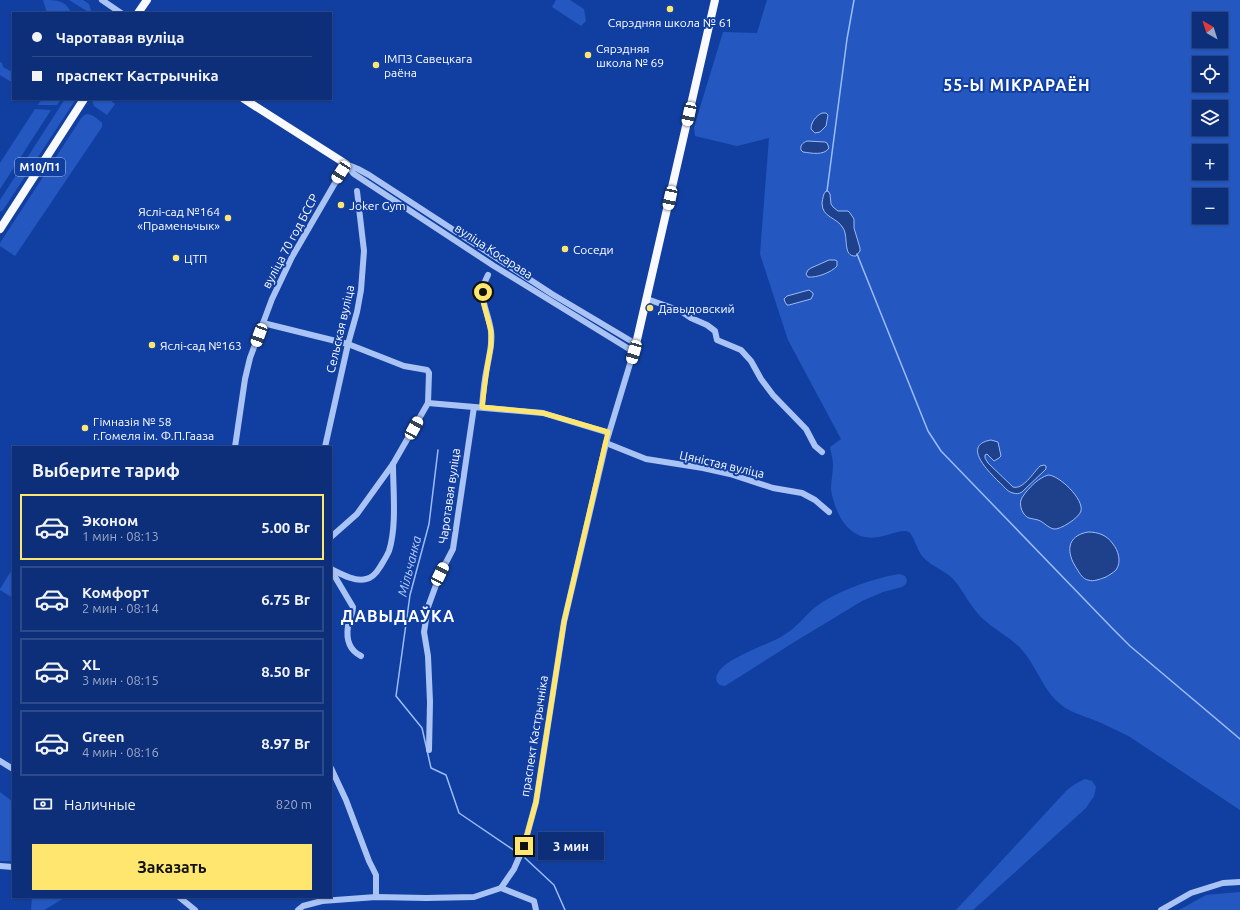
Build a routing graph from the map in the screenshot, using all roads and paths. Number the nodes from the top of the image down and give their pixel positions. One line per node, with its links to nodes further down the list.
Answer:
1 (102, 0): 4 (street)
2 (147, 0): 5 (main road)
3 (715, 0): 12 (main road)
4 (120, 12)
5 (139, 12)
6 (83, 100): 10 (main road, М10/П1)
7 (246, 100): 8 (main road, вуліца Косарава)
8 (346, 164): 13 (street, вуліца 70 год БССР); 15 (street, вуліца Косарава)
9 (357, 191): 14 (street, Сельская вуліца)
10 (0, 229)
11 (488, 275): 18 (street)
12 (647, 299): 15 (main road); 23 (street)
13 (263, 323): 14 (street); 21 (street, вуліца 70 год БССР)
14 (348, 344): 16 (street); 22 (street, Сельская вуліца)
15 (635, 348): 19 (street, праспект Кастрычніка)
16 (428, 403): 17 (street); 24 (street)
17 (474, 407): 18 (street); 30 (street, Чаротавая вуліца)
18 (482, 407): 19 (street)
19 (608, 432): 20 (street, праспект Кастрычніка)
20 (606, 443): 25 (street, Цяністая вуліца); 37 (street, праспект Кастрычніка)
21 (235, 446)
22 (325, 446)
23 (822, 452)
24 (393, 464): 26 (street); 27 (street)
25 (829, 512)
26 (332, 536)
27 (332, 570)
28 (332, 572): 29 (street)
29 (361, 656)
30 (429, 750)
31 (0, 760): 32 (street)
32 (12, 768)
33 (332, 770): 38 (street)
34 (0, 866): 35 (street)
35 (12, 867)
36 (1240, 882): 43 (street)
37 (501, 888): 38 (street); 42 (street)
38 (376, 897): 41 (street)
39 (179, 898): 40 (street)
40 (195, 910)
41 (298, 910)
42 (536, 910)
43 (1161, 910)

